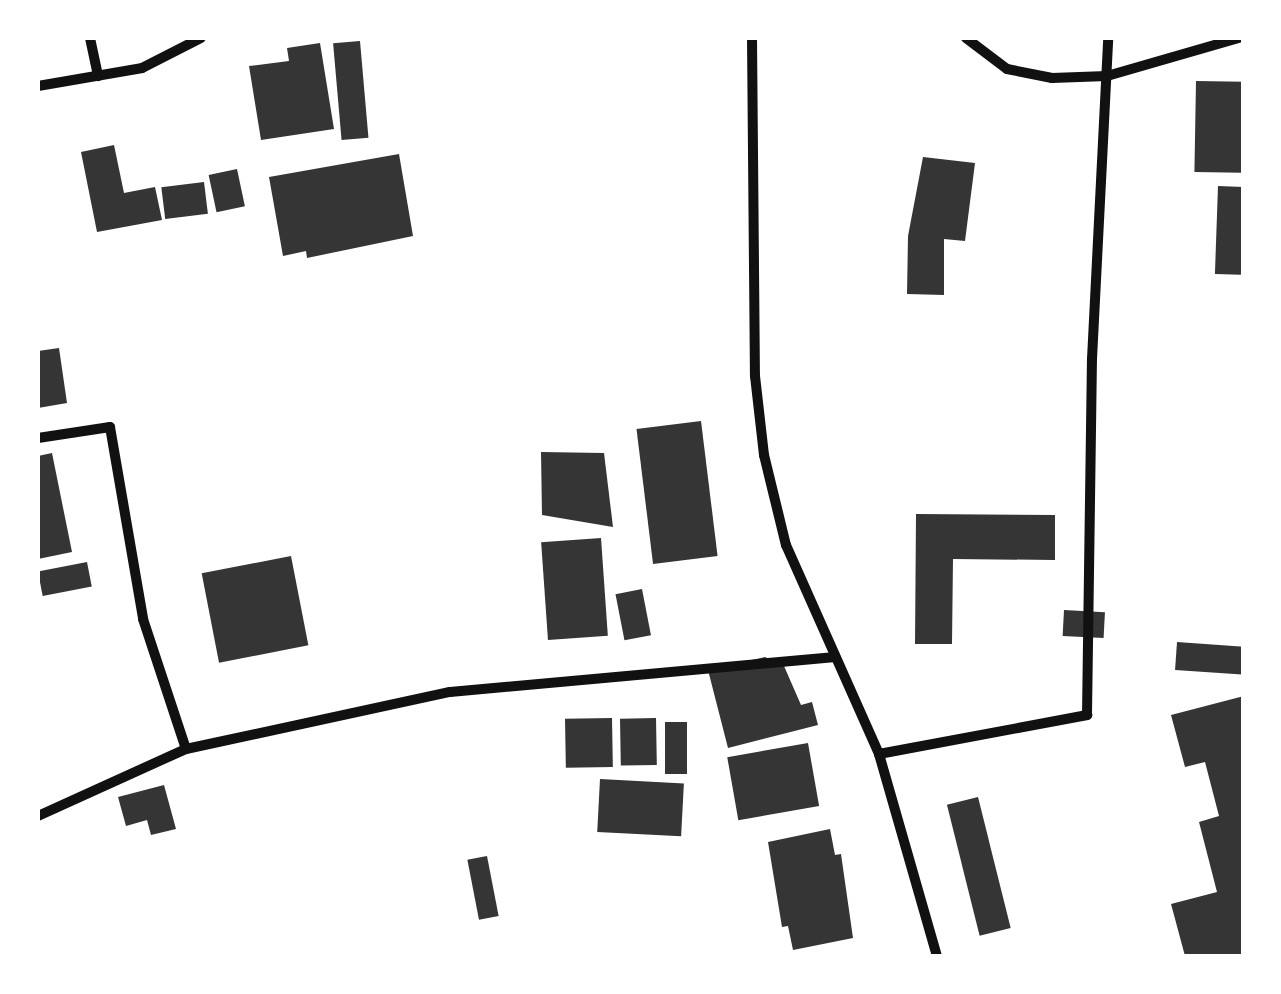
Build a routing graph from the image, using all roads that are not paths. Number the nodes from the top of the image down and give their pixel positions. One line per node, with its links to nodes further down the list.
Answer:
1 (90, 38): 7 (street)
2 (201, 38): 7 (street)
3 (752, 38): 11 (street)
4 (966, 38): 8 (street)
5 (1108, 38): 8 (street)
6 (1238, 38): 8 (street)
7 (98, 76): 9 (street)
8 (1107, 76): 13 (street)
9 (38, 86)
10 (38, 438): 12 (street)
11 (835, 656): 12 (street); 13 (street)
12 (186, 748): 14 (street)
13 (879, 754): 15 (street)
14 (38, 816)
15 (937, 956)

